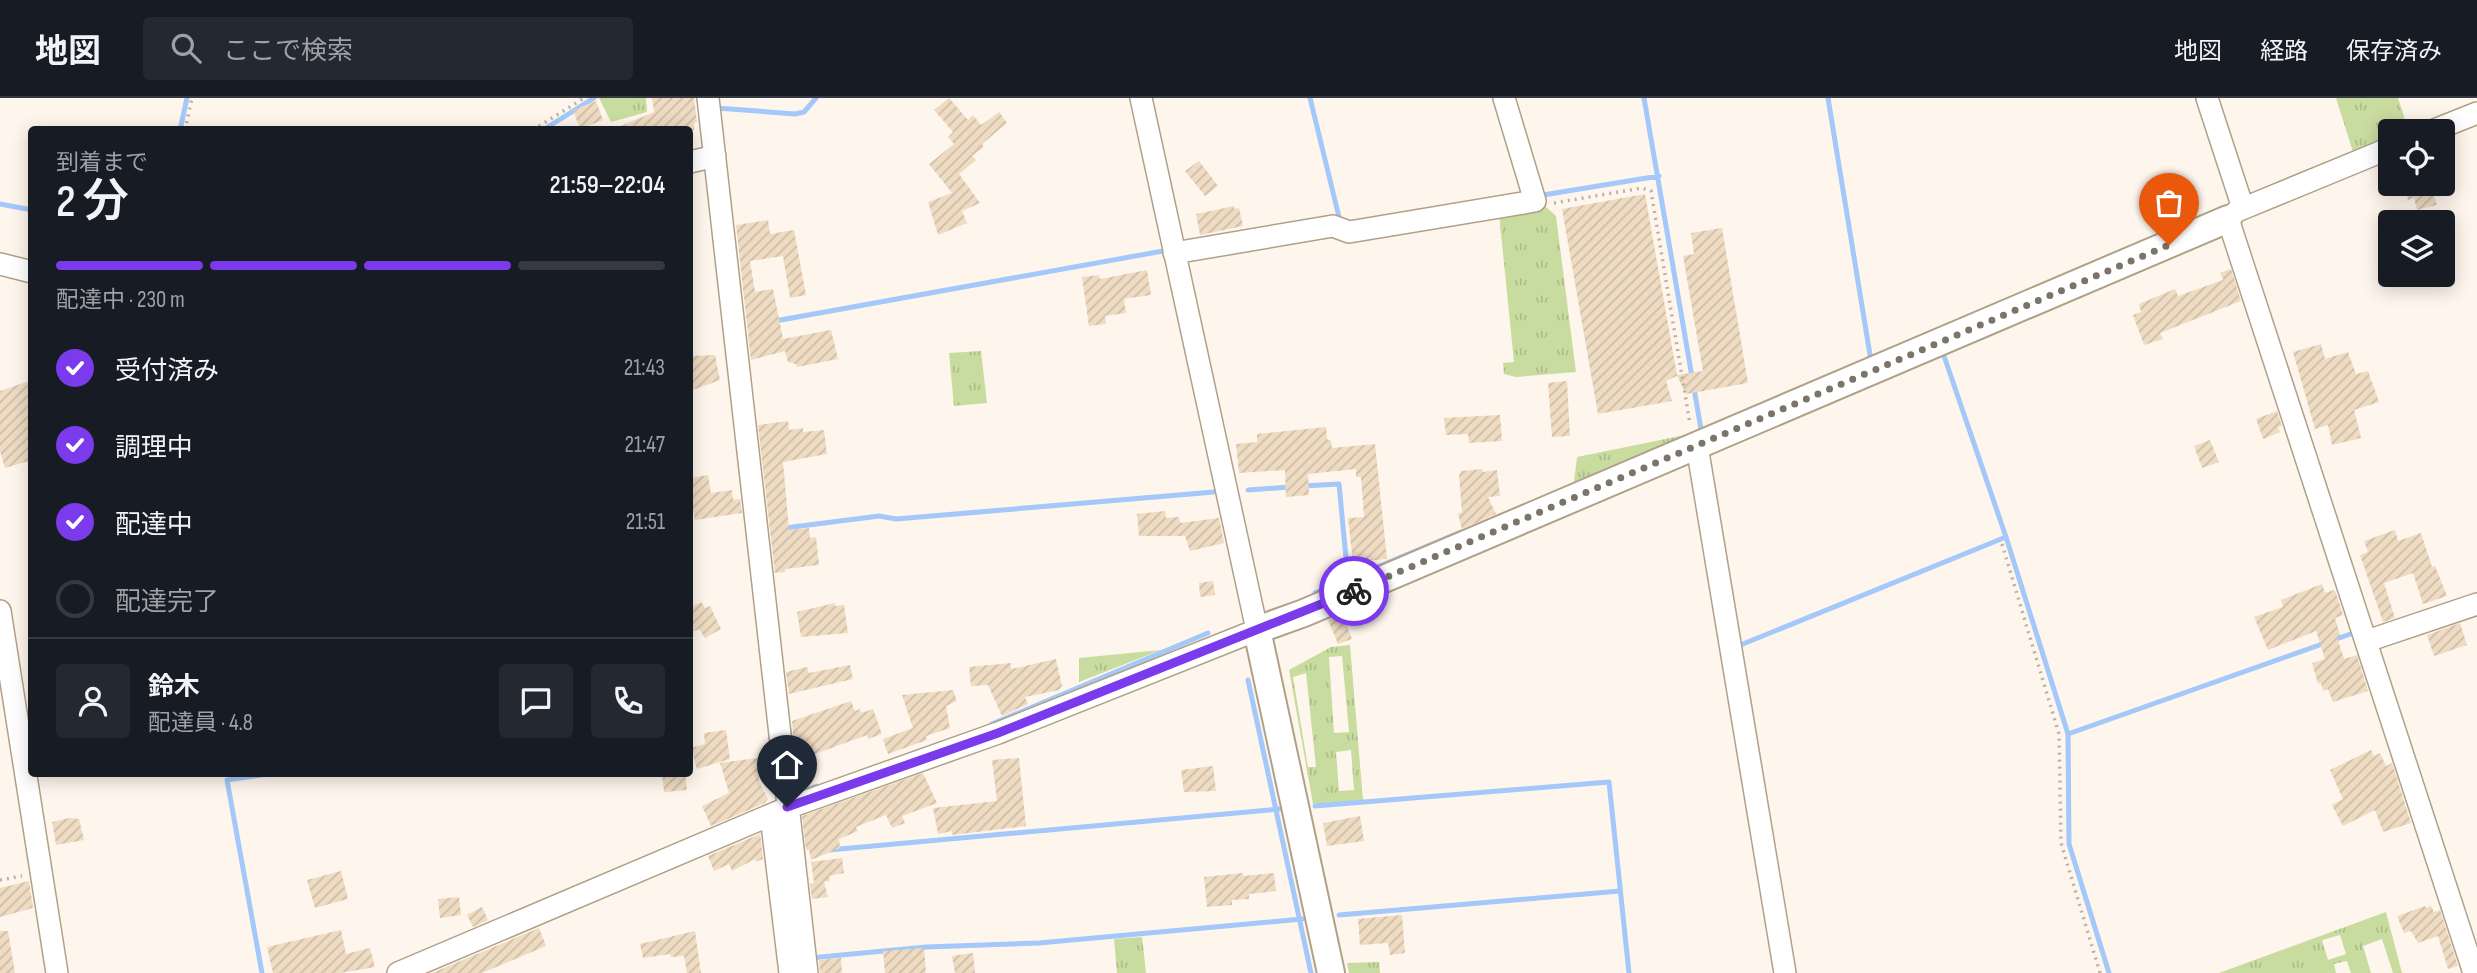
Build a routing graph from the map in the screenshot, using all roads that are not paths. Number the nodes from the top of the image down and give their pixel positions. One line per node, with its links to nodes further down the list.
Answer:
1 (708, 98): 8 (street)
2 (1141, 98): 10 (street)
3 (1504, 98): 10 (street)
4 (2207, 98): 9 (street)
5 (2477, 113): 6 (street)
6 (2455, 122)
7 (2378, 153): 9 (street)
8 (703, 159): 18 (street)
9 (2236, 214): 13 (street); 17 (street)
10 (1174, 253): 16 (street)
11 (0, 264): 12 (street)
12 (28, 271)
13 (1699, 440): 16 (street); 24 (street)
14 (2477, 604): 17 (street)
15 (0, 611): 19 (street)
16 (1257, 629): 18 (street); 23 (street)
17 (2369, 635): 25 (street)
18 (779, 812): 20 (street); 21 (street); 22 (street)
19 (57, 973)
20 (398, 973)
21 (790, 973)
22 (807, 973)
23 (1331, 973)
24 (1785, 973)
25 (2474, 973)

